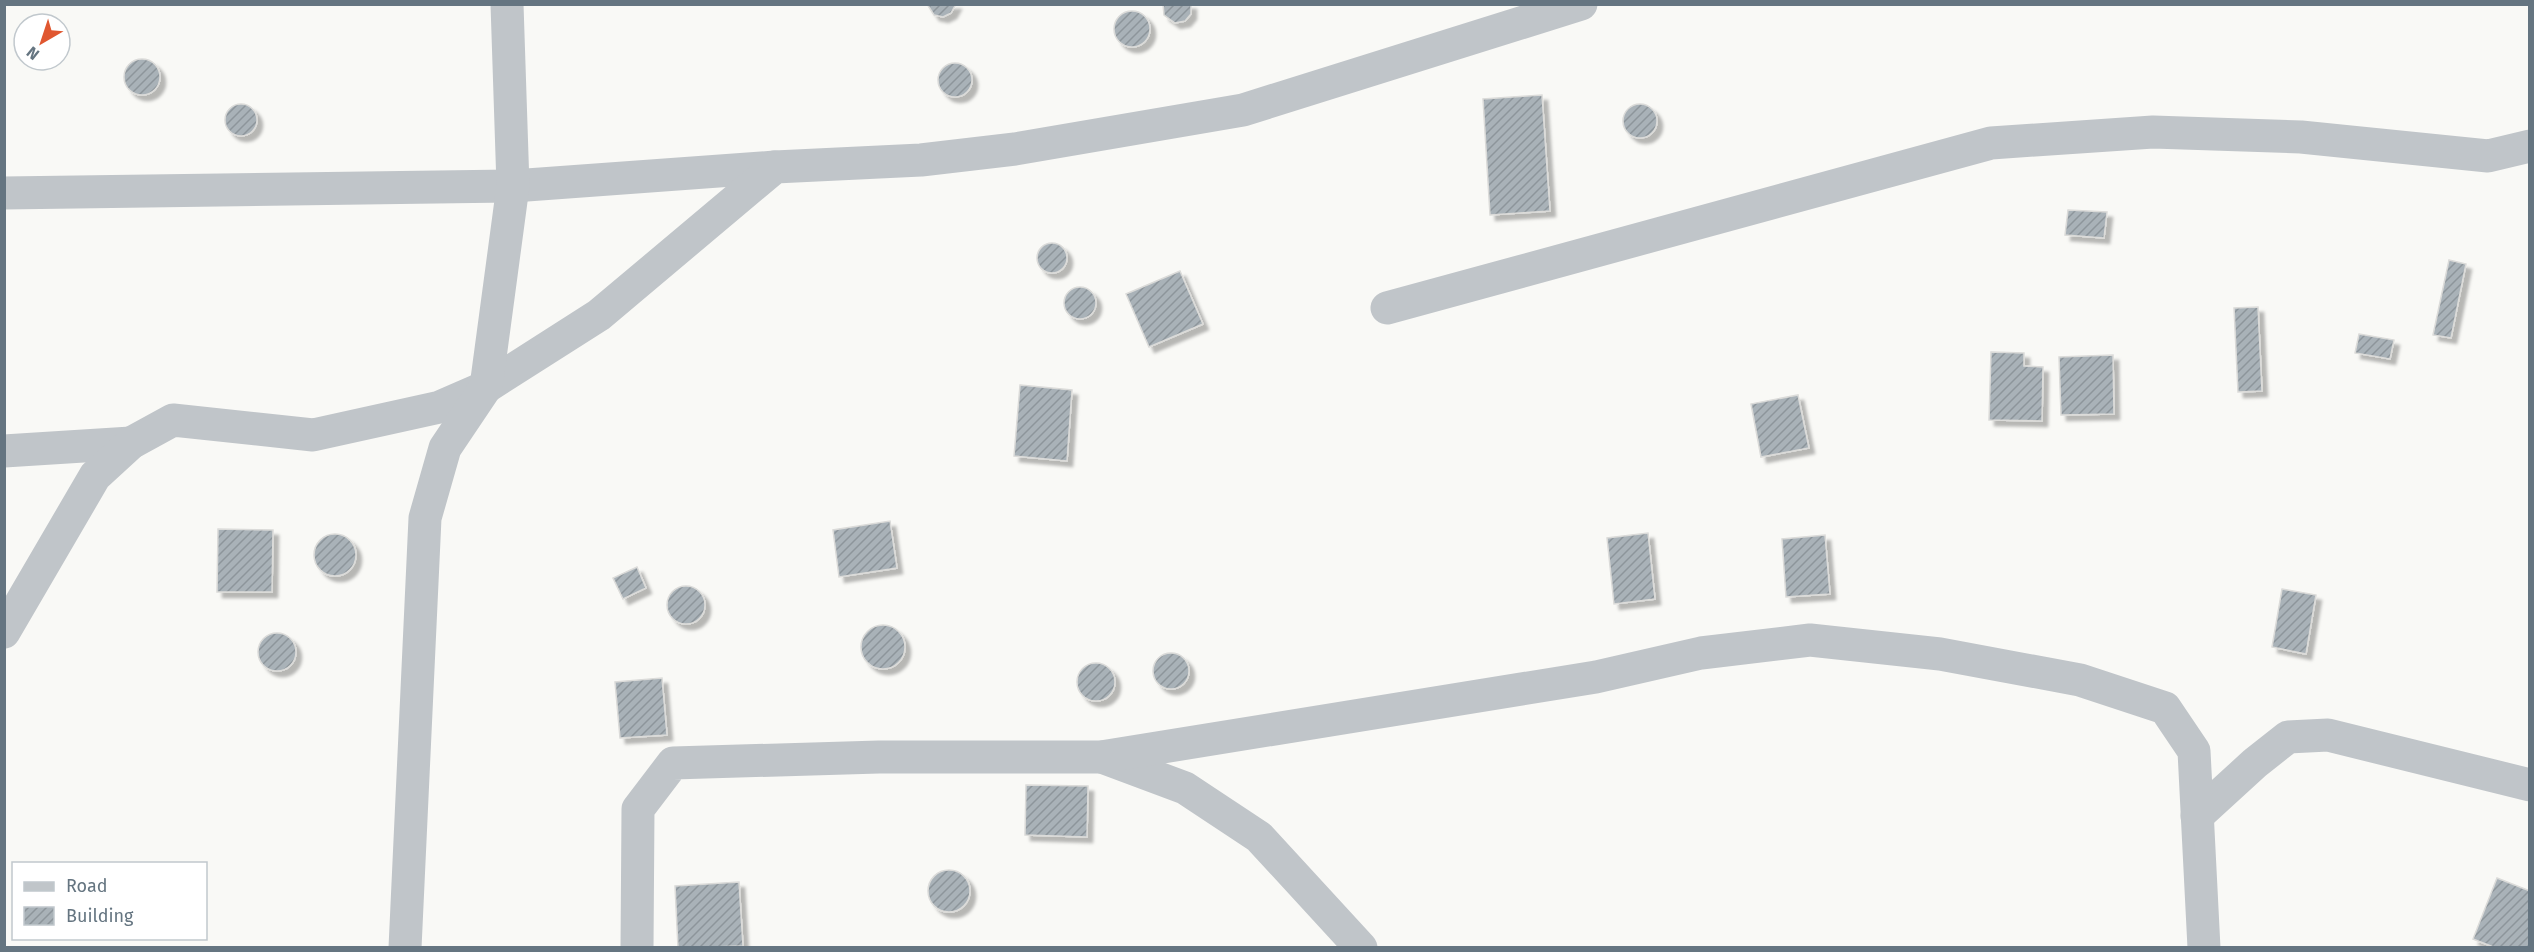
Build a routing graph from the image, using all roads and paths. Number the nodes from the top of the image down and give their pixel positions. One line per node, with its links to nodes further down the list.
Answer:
1 (507, 4): 5 (street)
2 (1581, 4): 4 (street)
3 (2529, 146): 7 (street)
4 (775, 167): 5 (street); 8 (street)
5 (513, 186): 6 (street); 8 (street)
6 (4, 193)
7 (1387, 308)
8 (486, 387): 9 (street); 15 (street)
9 (131, 442): 10 (street); 11 (street)
10 (4, 451)
11 (4, 632)
12 (1101, 757): 14 (street); 16 (street); 17 (street)
13 (2529, 785): 14 (street)
14 (2197, 816): 18 (street)
15 (405, 948)
16 (637, 948)
17 (1361, 948)
18 (2204, 948)

